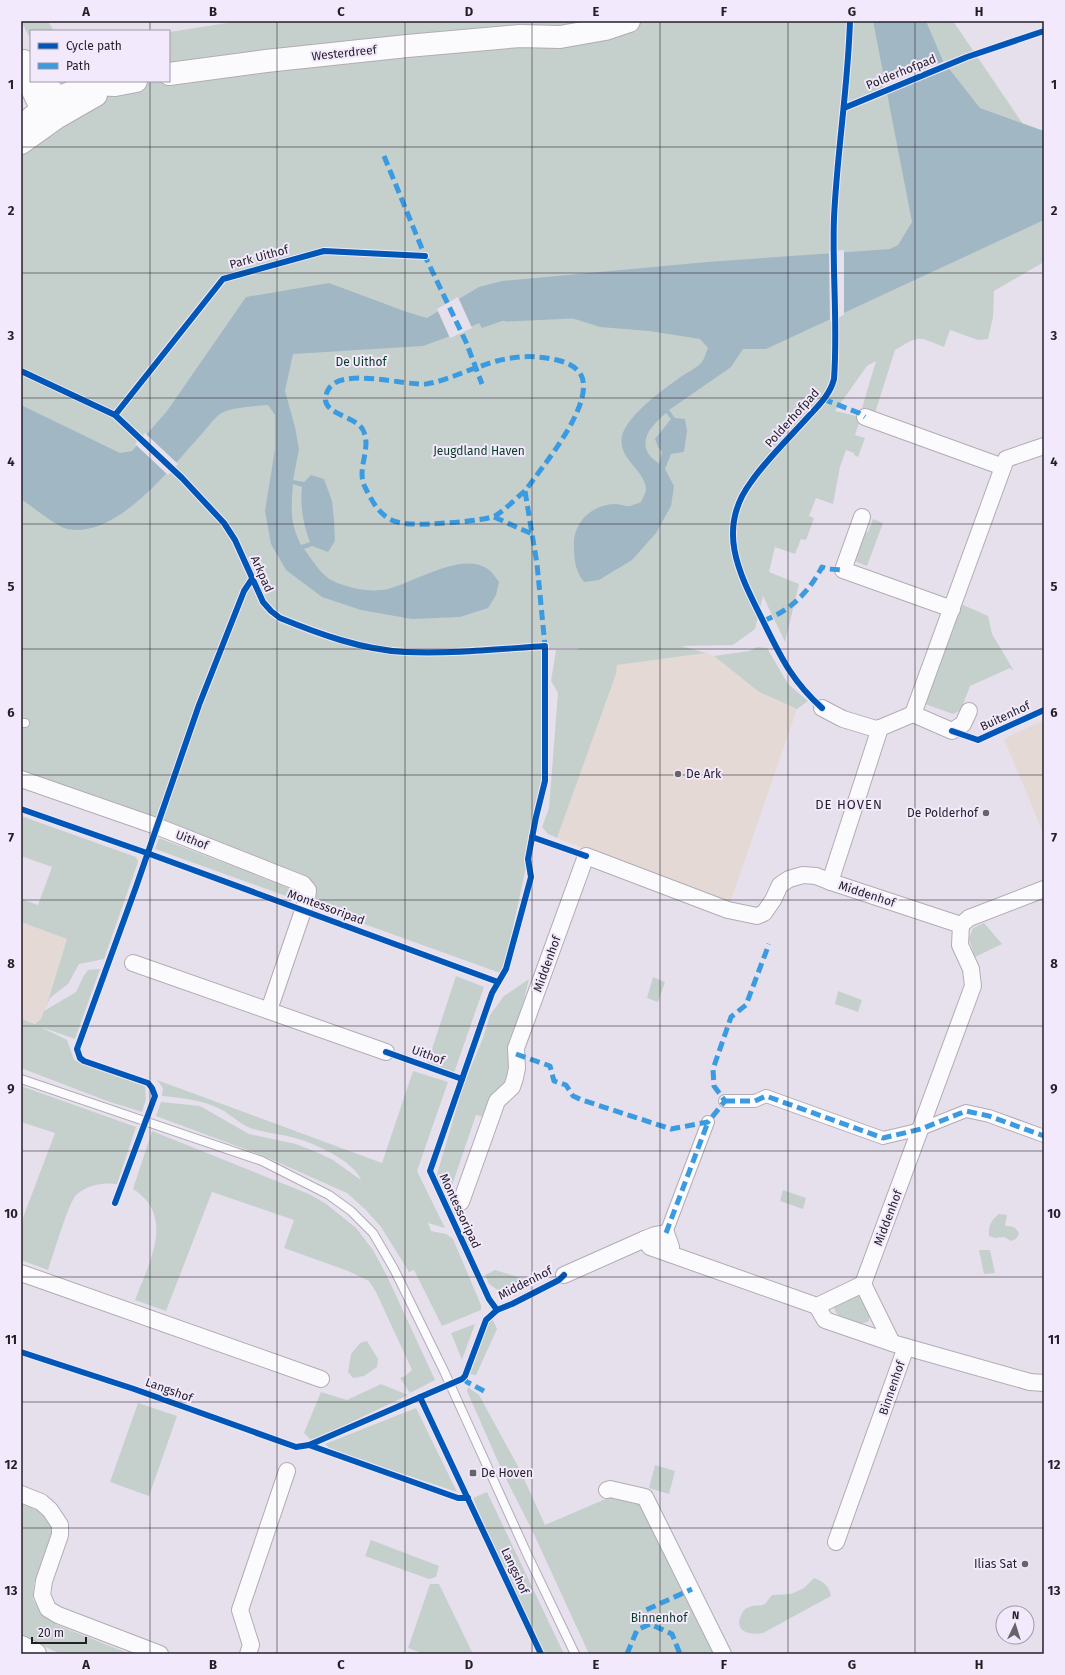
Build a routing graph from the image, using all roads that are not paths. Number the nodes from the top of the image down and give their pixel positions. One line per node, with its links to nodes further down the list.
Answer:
1 (570, 21): 4 (main road, Westerdreef)
2 (629, 21): 3 (main road, Westerdreef)
3 (603, 24): 4 (main road, Westerdreef)
4 (520, 36): 6 (main road, Westerdreef)
5 (25, 60): 8 (street)
6 (170, 74)
7 (125, 83): 8 (main road)
8 (50, 102): 9 (main road); 10 (main road)
9 (21, 126)
10 (21, 143)
11 (865, 417): 13 (street)
12 (1044, 446): 13 (street)
13 (1003, 468): 15 (street)
14 (862, 516): 15 (street)
15 (952, 609): 18 (street)
16 (822, 708): 19 (street)
17 (969, 711): 18 (street, Buitenhof)
18 (913, 714): 19 (street)
19 (880, 728): 21 (street)
20 (21, 779): 25 (street, Uithof)
21 (830, 882): 23 (street, Middenhof); 32 (street, Middenhof)
22 (1044, 889): 23 (street)
23 (961, 925): 30 (street, Middenhof)
24 (133, 963): 25 (street)
25 (269, 1010): 26 (street)
26 (386, 1052)
27 (21, 1078): 51 (lane)
28 (726, 1101): 30 (street)
29 (708, 1122): 33 (street)
30 (921, 1129): 31 (street); 38 (street, Middenhof)
31 (1044, 1136)
32 (461, 1202)
33 (666, 1234): 34 (street, Middenhof); 35 (street)
34 (645, 1239): 35 (street); 37 (street, Middenhof)
35 (670, 1254): 39 (street)
36 (21, 1274): 41 (street)
37 (564, 1275)
38 (863, 1284): 39 (street); 40 (street)
39 (817, 1306): 40 (street)
40 (899, 1345): 42 (street); 46 (street, Binnenhof)
41 (321, 1379)
42 (1044, 1383)
43 (287, 1471): 50 (street)
44 (607, 1490): 52 (street)
45 (21, 1494): 49 (street)
46 (836, 1542)
47 (21, 1647): 48 (main road)
48 (35, 1654)
49 (160, 1654)
50 (248, 1654)
51 (575, 1654)
52 (723, 1654)

